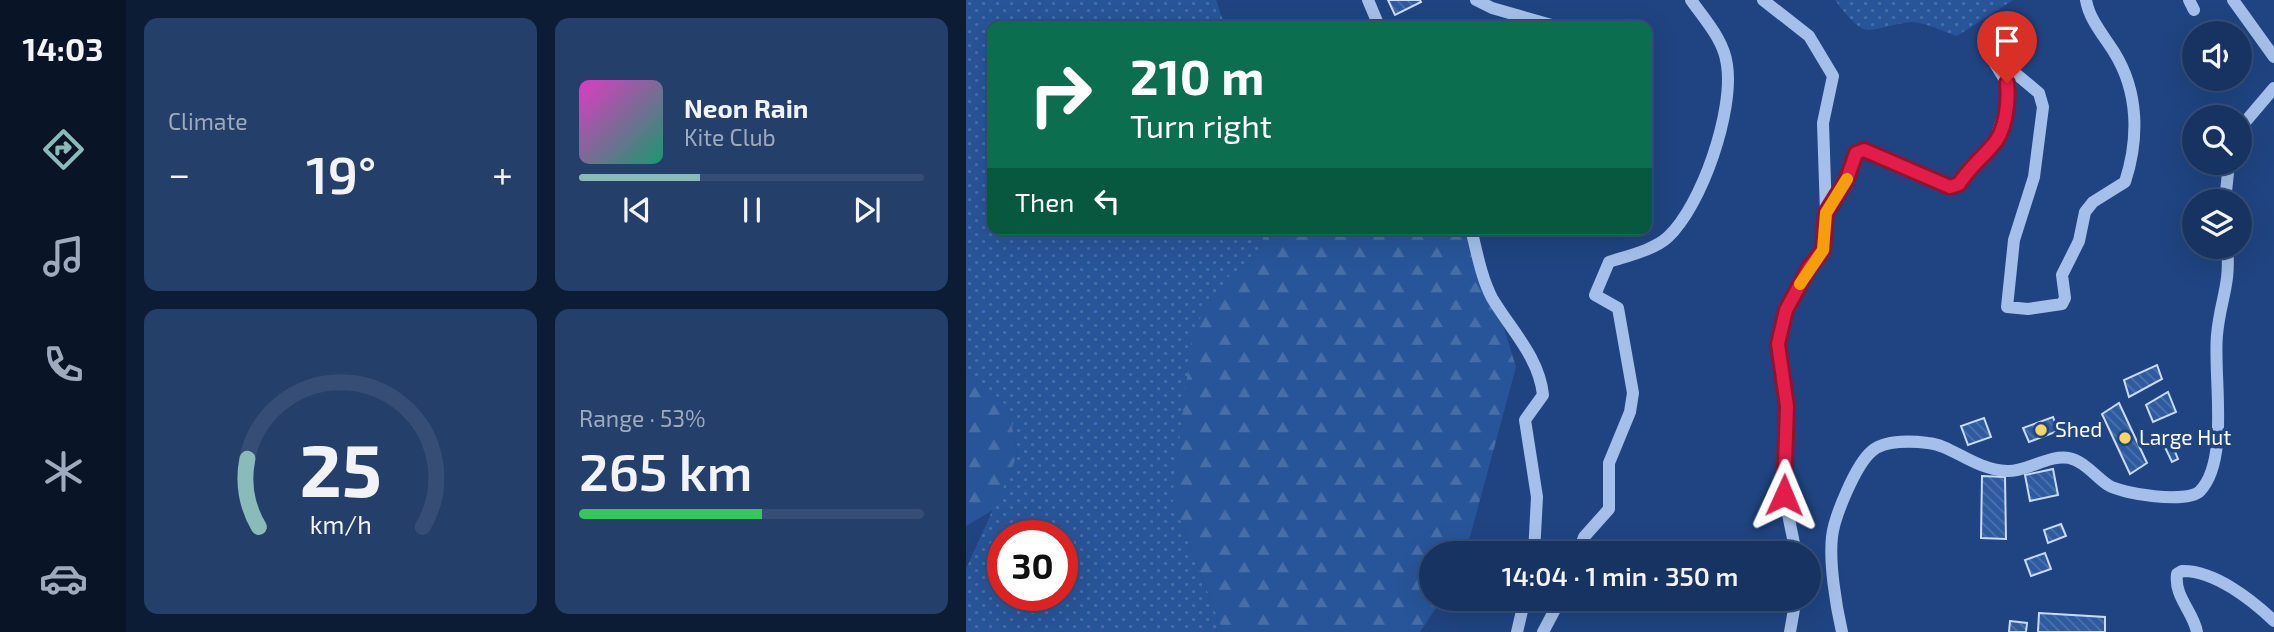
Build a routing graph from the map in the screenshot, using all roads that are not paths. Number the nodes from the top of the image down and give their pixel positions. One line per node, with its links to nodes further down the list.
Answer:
1 (1367, 0): 7 (street)
2 (1476, 0): 8 (street)
3 (1691, 0): 16 (street)
4 (1763, 0): 12 (street)
5 (2086, 0): 12 (street)
6 (2233, 0): 9 (street)
7 (1377, 21)
8 (1538, 21)
9 (2274, 57)
10 (2274, 88): 11 (street)
11 (2252, 114)
12 (1826, 213): 17 (street)
13 (1473, 235): 15 (street)
14 (2228, 259): 25 (street)
15 (1534, 541)
16 (1582, 541)
17 (1794, 541)
18 (1522, 611): 22 (street)
19 (1554, 611): 23 (street)
20 (1794, 611): 24 (street)
21 (2274, 621): 26 (street)
22 (1517, 632)
23 (1543, 632)
24 (1790, 632)
25 (1842, 632)
26 (2197, 632)

